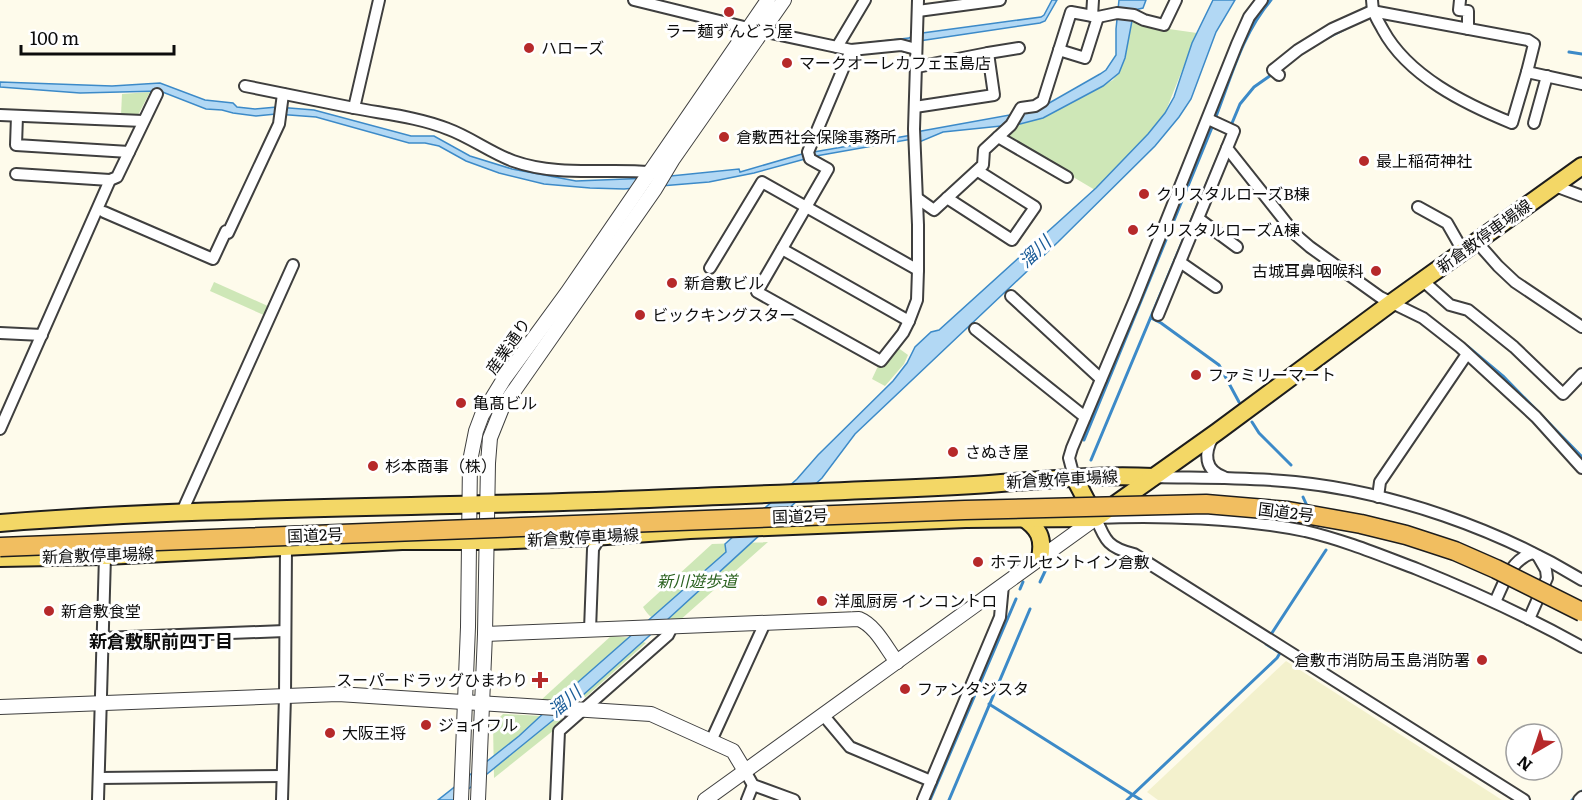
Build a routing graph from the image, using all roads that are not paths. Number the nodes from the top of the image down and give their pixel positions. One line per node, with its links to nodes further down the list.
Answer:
1 (379, 0): 31 (street)
2 (634, 0): 15 (street)
3 (768, 0): 15 (street, 産業通り)
4 (784, 0): 15 (street, 産業通り)
5 (865, 0): 16 (street)
6 (993, 0): 11 (street)
7 (1093, 0): 13 (street)
8 (1176, 0): 13 (street)
9 (1263, 0): 36 (street)
10 (1460, 0): 14 (street)
11 (918, 5): 18 (street)
12 (1373, 10): 14 (street); 23 (street); 24 (street)
13 (1095, 16): 20 (street); 20 (street)
14 (1468, 29): 23 (street)
15 (755, 30): 16 (street); 40 (street, 産業通り); 43 (street, 産業通り)
16 (837, 47): 19 (street)
17 (1019, 48): 21 (street)
18 (916, 49): 19 (street); 22 (street)
19 (851, 50): 52 (street)
20 (1059, 50): 37 (street)
21 (988, 53): 22 (street); 30 (street)
22 (917, 67): 30 (street)
23 (1527, 72): 25 (street)
24 (1276, 73)
25 (1547, 76): 26 (street); 35 (street)
26 (1582, 84)
27 (245, 86): 29 (street)
28 (157, 94): 34 (street)
29 (283, 94): 31 (street); 53 (street)
30 (915, 107): 49 (street)
31 (354, 108): 43 (street)
32 (0, 115): 33 (street)
33 (17, 116): 34 (street); 39 (street)
34 (143, 121): 39 (street)
35 (1534, 123)
36 (1219, 124): 38 (street); 74 (street)
37 (998, 137): 42 (street); 45 (street)
38 (1228, 145): 54 (street); 65 (street)
39 (129, 152): 46 (street)
40 (673, 159): 43 (street); 87 (street, 産業通り)
41 (1582, 166): 47 (main road, 新倉敷停車場線)
42 (978, 171): 50 (street); 50 (street)
43 (650, 172): 86 (street, 産業通り)
44 (16, 174): 46 (street)
45 (1067, 177)
46 (110, 180): 71 (street)
47 (1555, 186): 48 (street); 55 (main road, 新倉敷停車場線)
48 (1582, 196)
49 (917, 198): 50 (street); 61 (street)
50 (947, 198)
51 (1418, 207): 55 (street)
52 (806, 208): 57 (street); 60 (street); 61 (street)
53 (104, 212)
54 (1199, 219): 56 (street); 58 (street)
55 (1469, 246): 62 (main road, 新倉敷停車場線); 68 (street)
56 (1237, 247)
57 (782, 249): 67 (street); 67 (street)
58 (1180, 262): 63 (street); 66 (street)
59 (293, 265): 88 (street)
60 (710, 268)
61 (918, 270): 67 (street)
62 (1422, 280): 65 (main road, 新倉敷停車場線); 73 (street)
63 (1216, 287)
64 (1011, 296): 74 (street)
65 (1391, 303): 72 (street); 77 (main road, 新倉敷停車場線)
66 (1158, 315)
67 (909, 321)
68 (1582, 327)
69 (975, 329): 75 (street)
70 (0, 333): 71 (street)
71 (42, 336): 76 (street)
72 (1467, 354): 78 (street); 84 (street)
73 (1582, 374)
74 (1101, 379): 75 (street)
75 (1085, 417): 79 (street)
76 (0, 429)
77 (1217, 432): 80 (main road, 新倉敷停車場線); 81 (street)
78 (1582, 468)
79 (1074, 477): 80 (main road, 新倉敷停車場線); 82 (main road, 新倉敷停車場線); 90 (main road)
80 (1153, 477): 81 (street); 90 (main road, 新倉敷停車場線)
81 (1224, 477): 84 (street)
82 (978, 484): 83 (main road, 新倉敷停車場線); 91 (main road)
83 (736, 495): 85 (main road, 新倉敷停車場線); 93 (main road)
84 (1378, 497): 99 (street)
85 (619, 500): 87 (main road, 新倉敷停車場線); 94 (main road)
86 (469, 504): 87 (main road, 新倉敷停車場線); 88 (main road, 新倉敷停車場線); 95 (street, 産業通り)
87 (487, 505): 96 (street, 産業通り)
88 (181, 514): 92 (main road, 新倉敷停車場線)
89 (1022, 518): 90 (main road, 新倉敷停車場線); 91 (main road, 新倉敷停車場線); 102 (main road)
90 (1096, 518): 102 (street); 105 (street); 138 (street)
91 (979, 519): 93 (main road, 新倉敷停車場線)
92 (0, 523)
93 (735, 528): 94 (main road, 新倉敷停車場線)
94 (600, 537): 96 (main road, 新倉敷停車場線); 110 (street)
95 (469, 541): 96 (main road, 新倉敷停車場線); 98 (main road, 新倉敷停車場線); 117 (street, 産業通り)
96 (488, 541): 112 (street, 産業通り)
97 (0, 547): 106 (highway, 国道2号, bridge)
98 (286, 547): 100 (main road, 新倉敷停車場線); 111 (street)
99 (1535, 554): 103 (street); 105 (street); 107 (street)
100 (105, 556): 101 (main road, 新倉敷停車場線); 113 (street)
101 (0, 558)
102 (1040, 558): 104 (street)
103 (1582, 580)
104 (1003, 585): 115 (street); 127 (street)
105 (1495, 602): 107 (street)
106 (1582, 612)
107 (1529, 619): 114 (street)
108 (764, 625): 109 (street); 115 (street); 123 (street)
109 (672, 627): 110 (street); 121 (street)
110 (590, 630): 112 (street)
111 (285, 631): 113 (street); 116 (street)
112 (485, 634): 118 (street, 産業通り)
113 (102, 638): 119 (street)
114 (1582, 647)
115 (897, 662): 122 (street)
116 (285, 696): 117 (street); 119 (street); 125 (street)
117 (464, 702): 118 (street); 130 (street, 産業通り)
118 (482, 703): 121 (street); 129 (street, 産業通り)
119 (101, 704): 120 (street); 126 (street)
120 (0, 707)
121 (577, 710): 123 (street); 133 (street)
122 (824, 716): 124 (street); 127 (street)
123 (711, 741): 124 (street)
124 (745, 771): 128 (street); 134 (street)
125 (282, 776): 126 (street); 132 (street)
126 (99, 778): 131 (street)
127 (931, 781): 137 (street)
128 (753, 785): 135 (street); 136 (street)
129 (478, 795)
130 (461, 799)
131 (98, 800)
132 (282, 800)
133 (556, 800)
134 (705, 800)
135 (747, 800)
136 (794, 800)
137 (923, 800)
138 (1524, 800)

